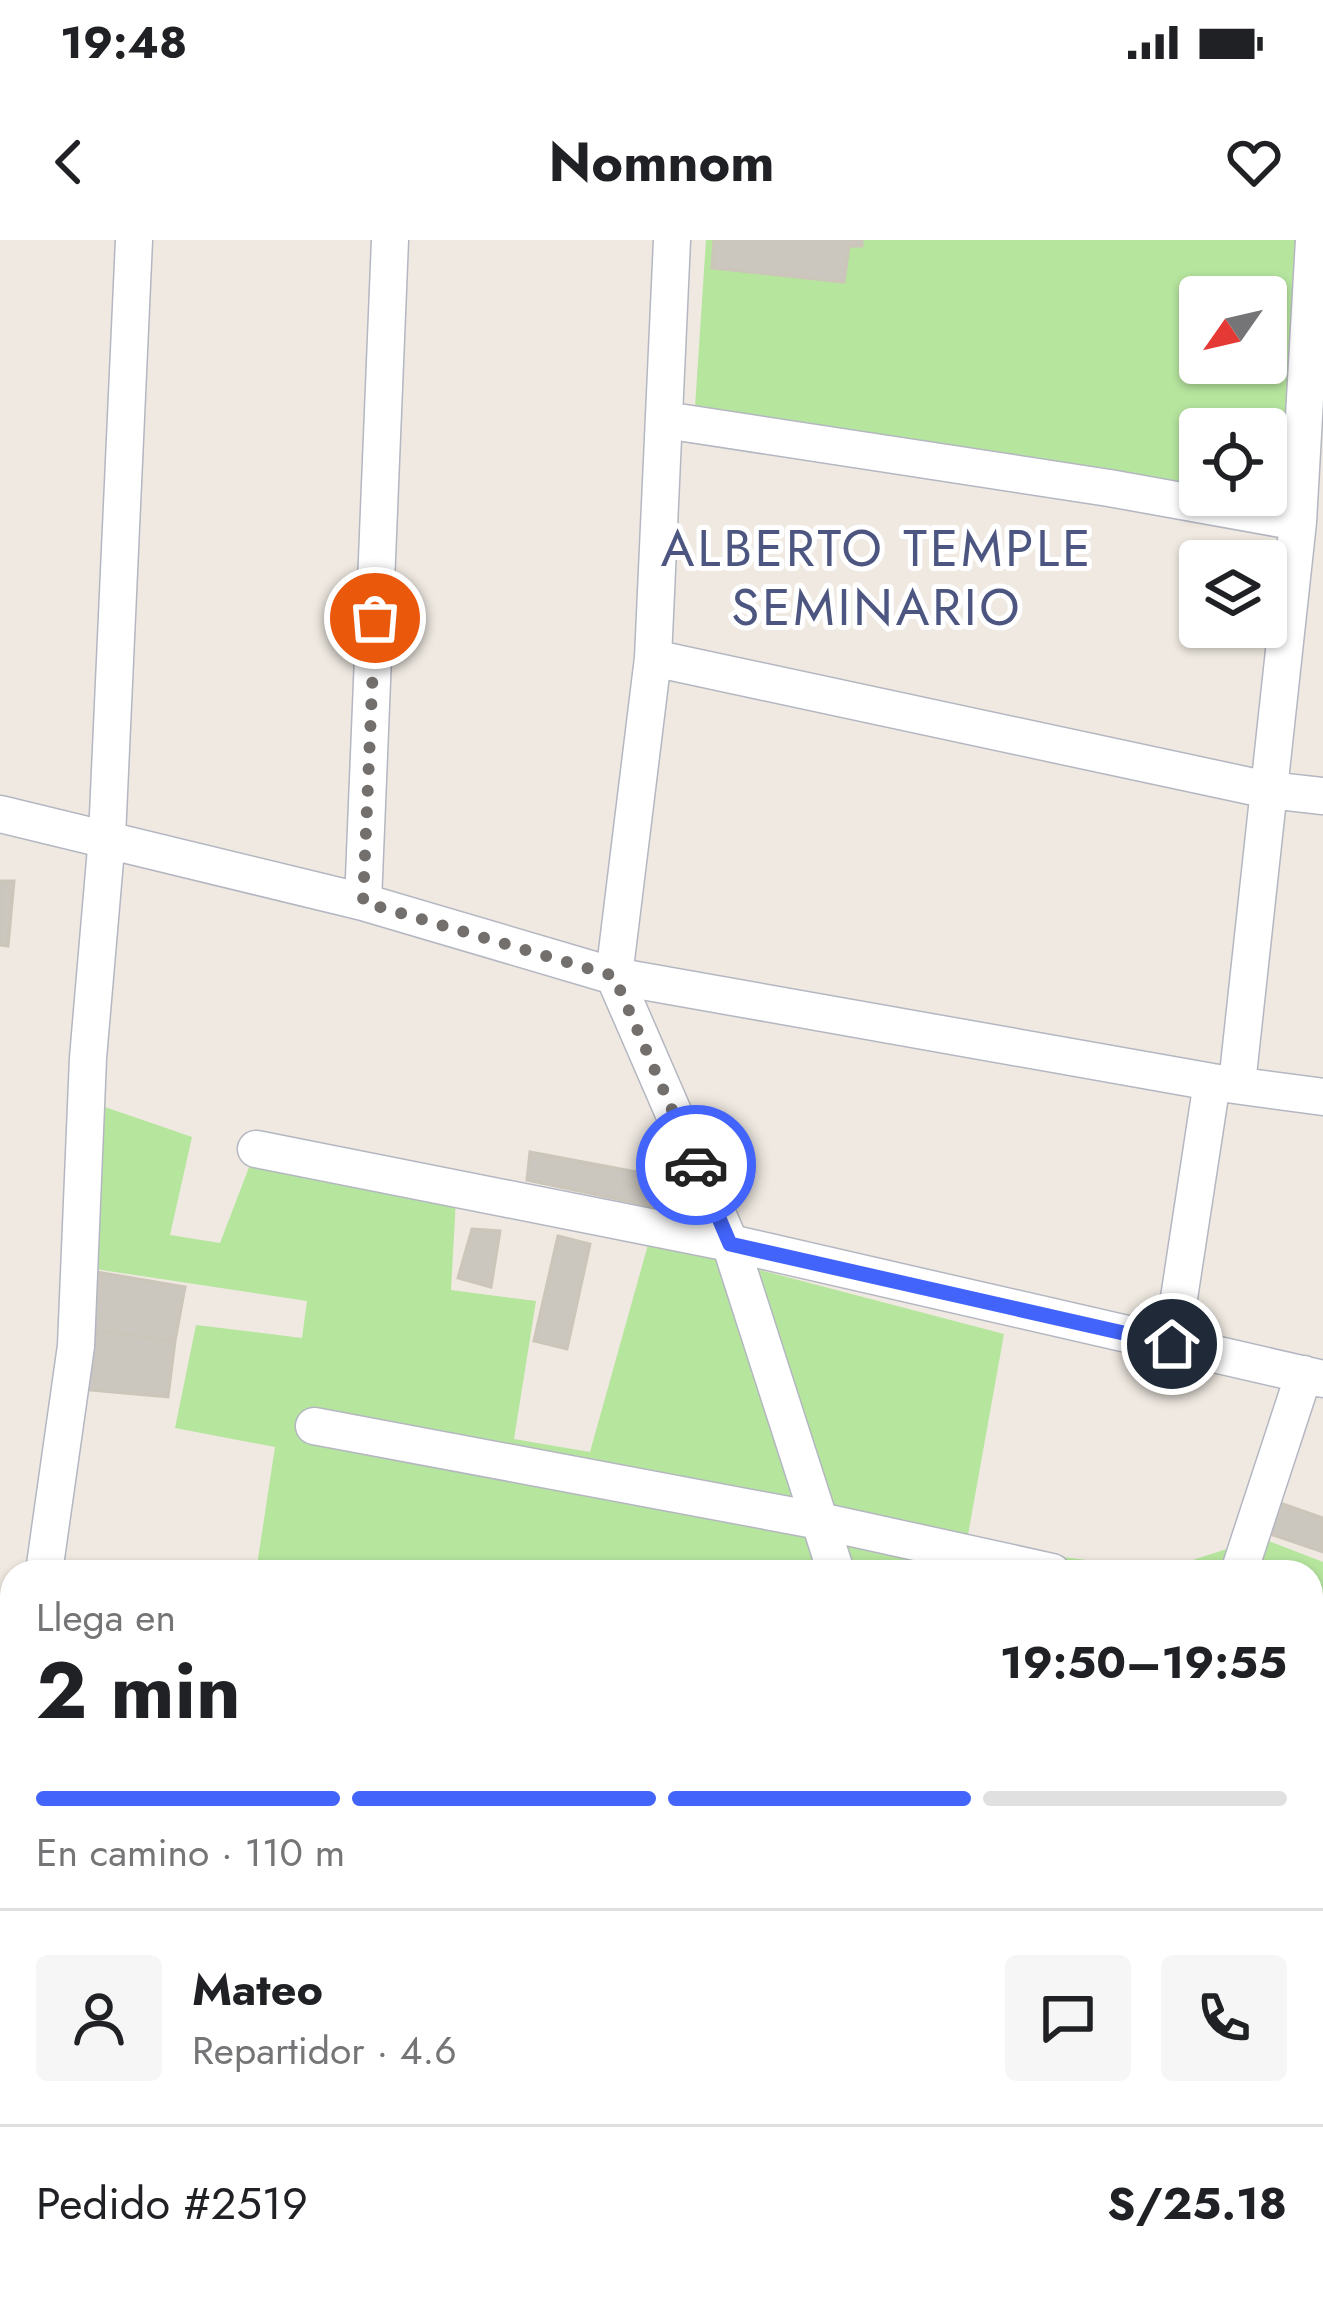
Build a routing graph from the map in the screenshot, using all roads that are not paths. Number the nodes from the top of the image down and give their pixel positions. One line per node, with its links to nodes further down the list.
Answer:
1 (134, 240): 11 (street)
2 (390, 240): 12 (street)
3 (672, 240): 5 (street)
4 (1314, 240): 6 (street)
5 (664, 420): 6 (street); 7 (street)
6 (1298, 522): 8 (street)
7 (653, 658): 8 (street); 13 (street)
8 (1268, 790): 9 (street); 14 (street)
9 (1323, 796)
10 (0, 814): 11 (street)
11 (107, 837): 12 (street); 22 (street)
12 (363, 902): 13 (street)
13 (614, 976): 14 (street); 17 (street)
14 (1225, 1083): 15 (street); 18 (street)
15 (1323, 1097)
16 (256, 1149): 17 (street)
17 (730, 1244): 18 (street); 21 (street)
18 (1172, 1344): 19 (street)
19 (1313, 1376): 25 (street)
20 (314, 1426): 21 (street)
21 (820, 1521): 23 (street); 24 (street)
22 (46, 1560)
23 (832, 1560)
24 (997, 1560)
25 (1244, 1560)

